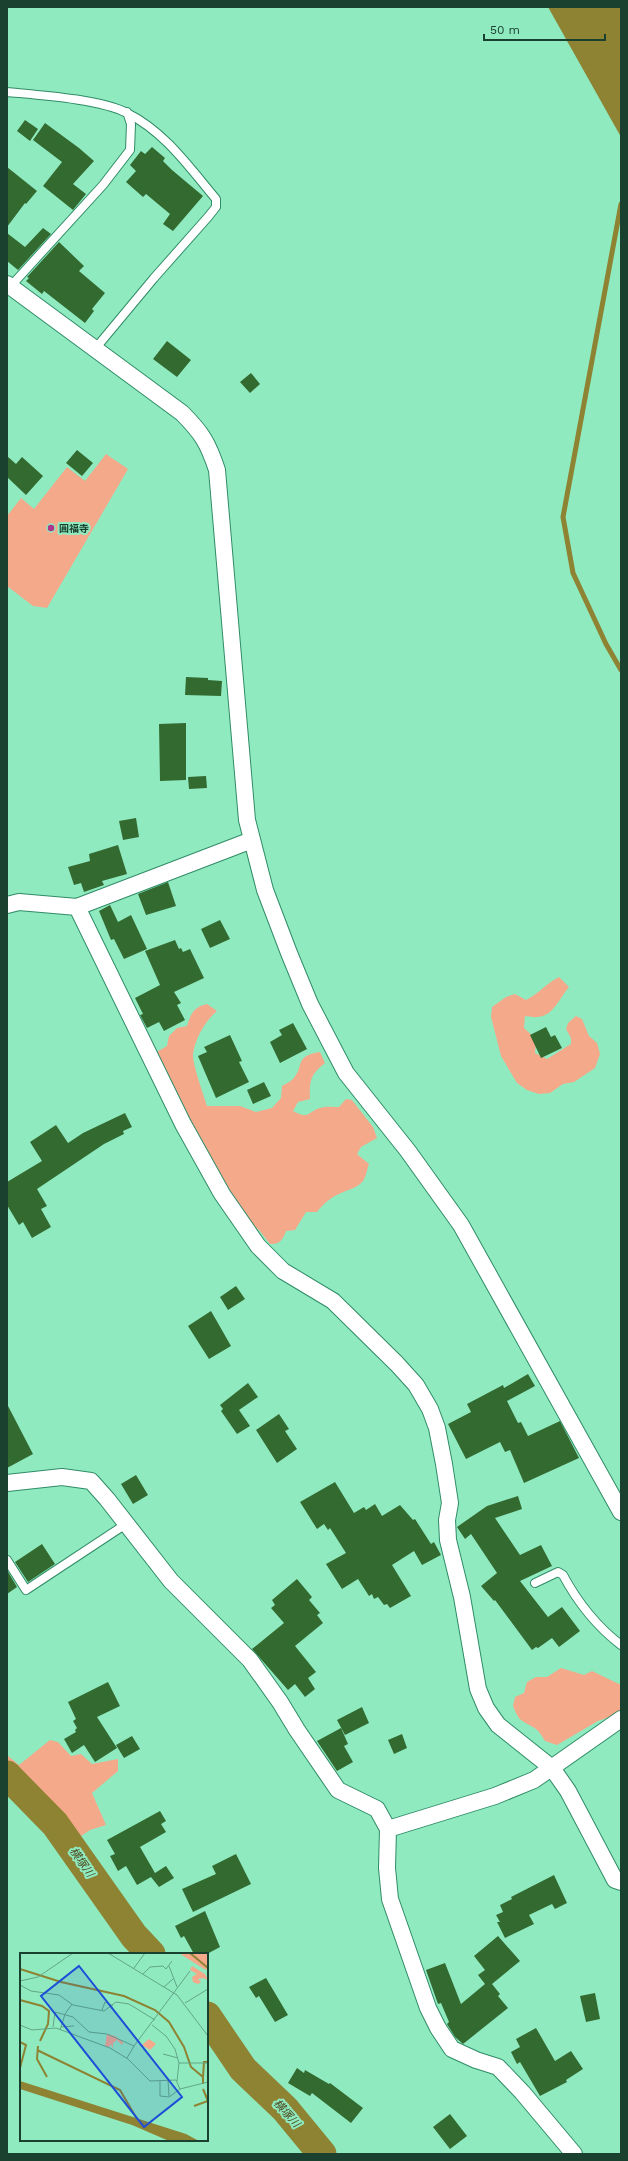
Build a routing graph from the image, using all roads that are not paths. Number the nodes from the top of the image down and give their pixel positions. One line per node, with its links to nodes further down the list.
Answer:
1 (7, 92): 2 (lane)
2 (127, 112): 3 (lane); 4 (lane)
3 (9, 286): 4 (street)
4 (96, 348): 5 (street)
5 (252, 840): 7 (street); 9 (street)
6 (7, 905): 7 (street)
7 (77, 907): 15 (street)
8 (7, 1483): 10 (street)
9 (621, 1512)
10 (126, 1524): 11 (lane); 16 (street)
11 (7, 1560)
12 (535, 1583): 13 (lane)
13 (621, 1645)
14 (621, 1719): 15 (street)
15 (552, 1768): 16 (street); 17 (street)
16 (388, 1829): 18 (street)
17 (621, 1882)
18 (574, 2154)

